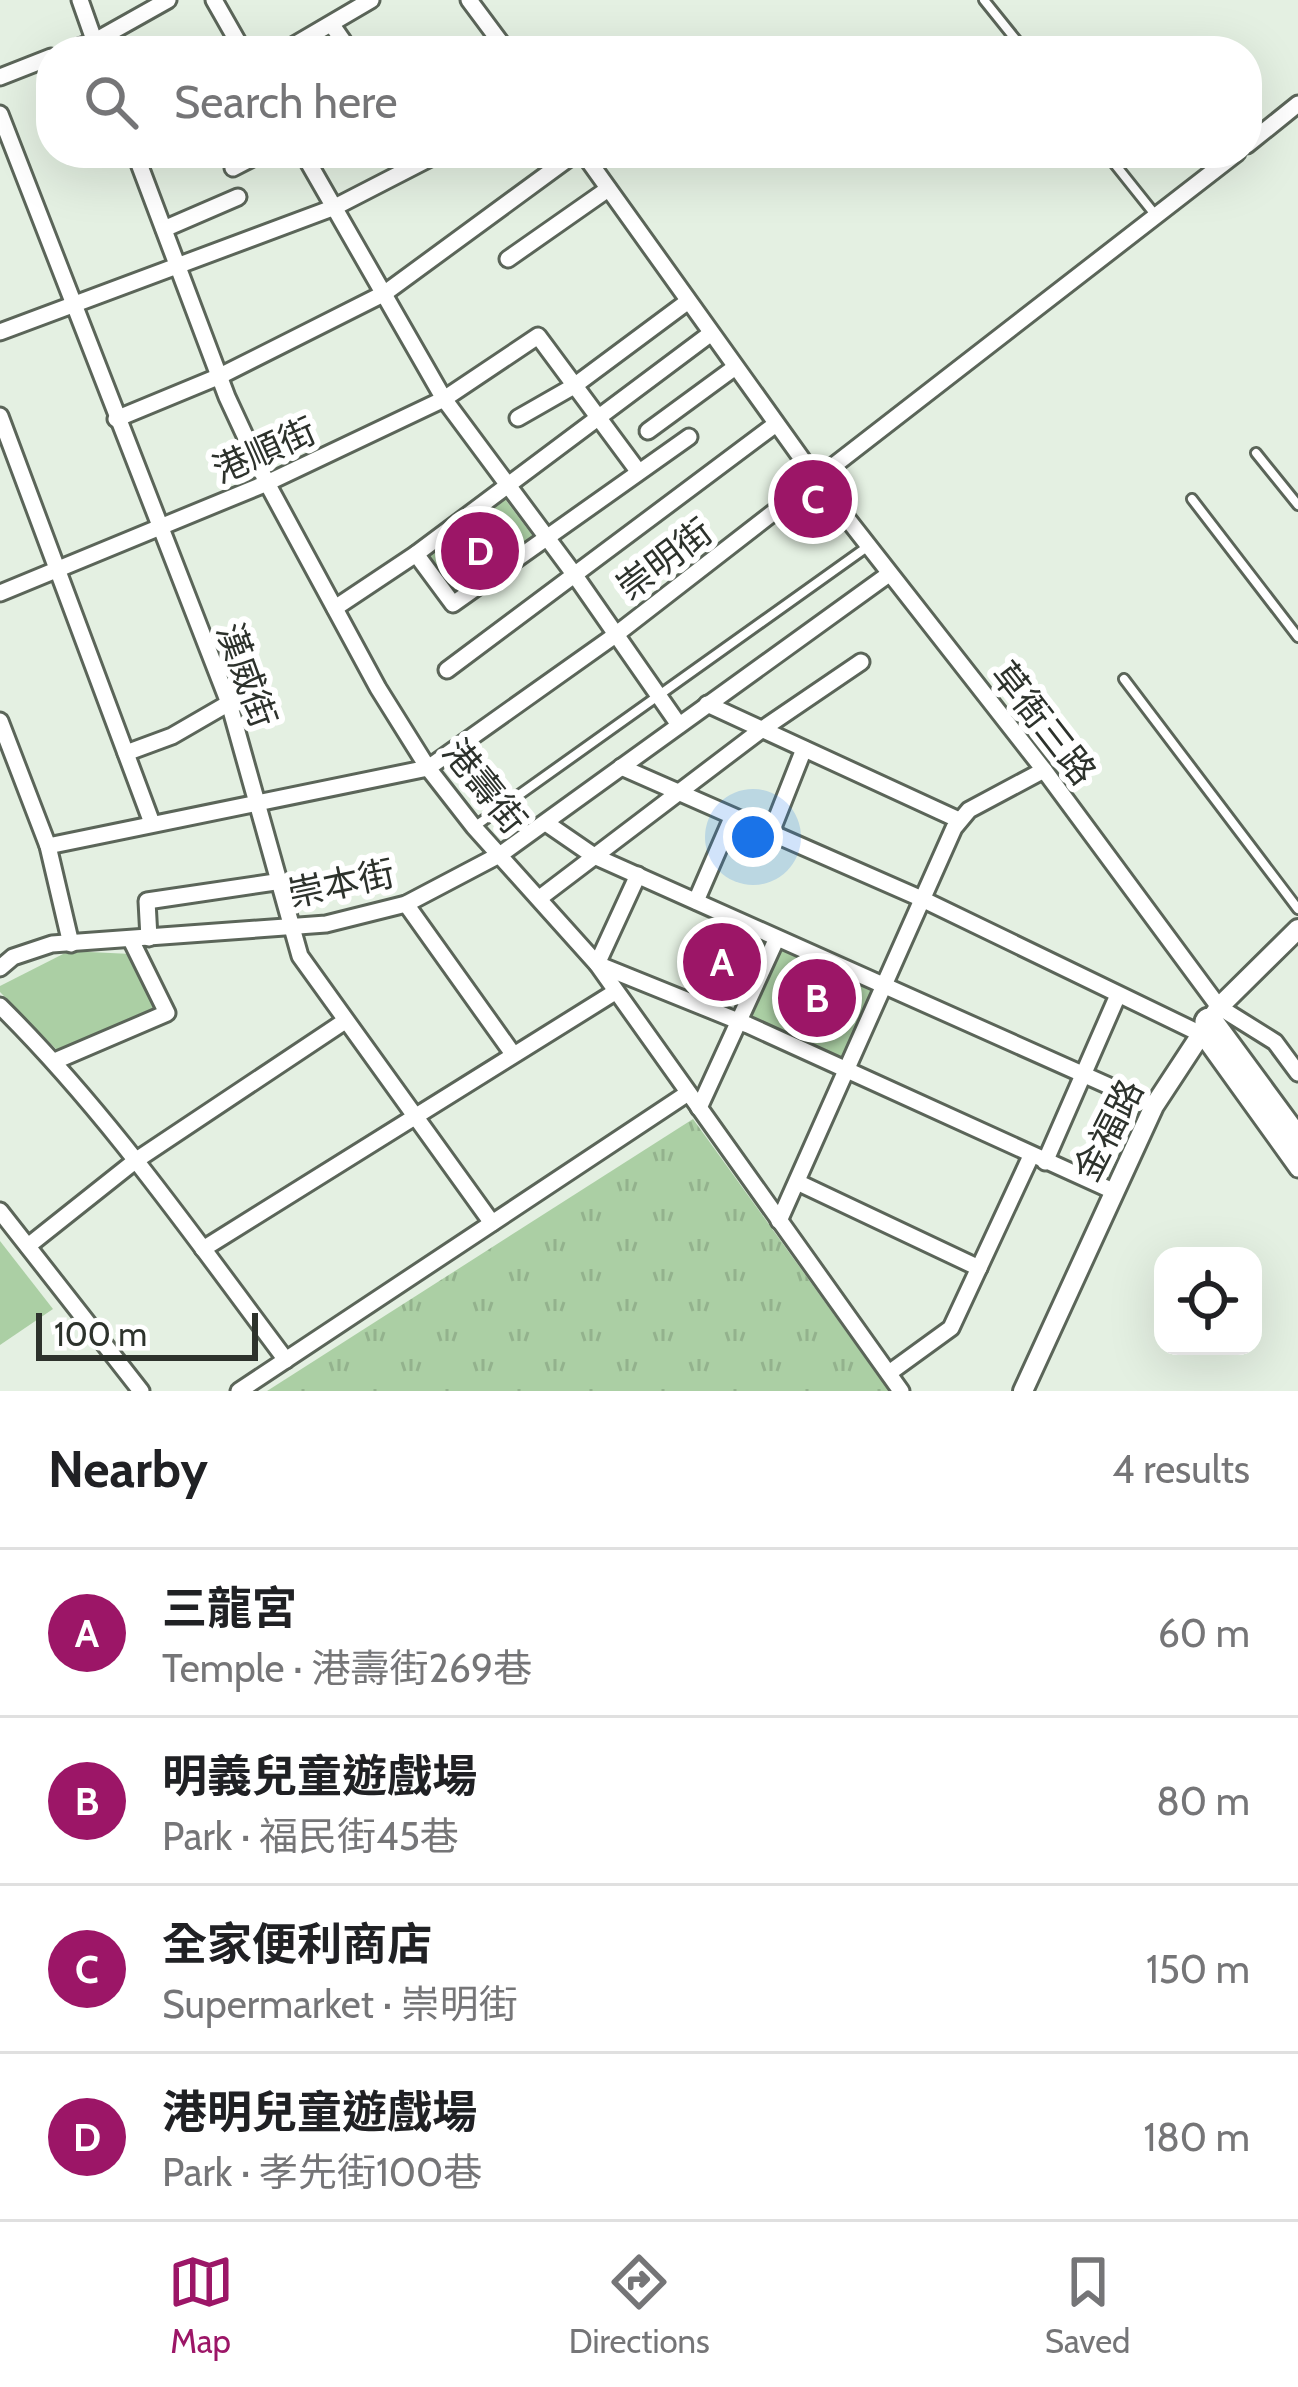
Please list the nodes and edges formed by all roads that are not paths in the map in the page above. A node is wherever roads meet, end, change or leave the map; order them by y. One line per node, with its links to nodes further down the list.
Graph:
1 (80, 0): 8 (street)
2 (168, 0): 9 (street)
3 (214, 0): 10 (street)
4 (371, 0): 7 (street)
5 (469, 0): 13 (street)
6 (984, 0): 14 (lane)
7 (332, 26): 11 (street); 12 (street)
8 (93, 36)
9 (112, 36)
10 (234, 36)
11 (313, 36)
12 (339, 36)
13 (496, 36)
14 (1012, 36)
15 (36, 63): 16 (street)
16 (0, 76)
17 (1298, 104): 19 (street)
18 (0, 114): 36 (street, 漢威街)
19 (1262, 133)
20 (141, 168): 31 (street, 港壽街)
21 (313, 168): 29 (street)
22 (409, 168): 29 (street)
23 (559, 168): 34 (street)
24 (592, 168): 27 (street, 草衙三路)
25 (1118, 168): 30 (lane)
26 (1219, 168): 30 (street, 崇明街)
27 (608, 189): 32 (street); 35 (street, 草衙三路)
28 (238, 197): 31 (street)
29 (335, 207): 33 (street); 34 (street)
30 (1157, 218): 52 (street, 崇明街)
31 (164, 229): 33 (street, 港壽街)
32 (508, 259)
33 (177, 265): 36 (street); 40 (street, 港壽街)
34 (385, 293): 40 (street); 42 (street)
35 (688, 302): 38 (street, 草衙三路); 41 (street)
36 (73, 307): 37 (street); 46 (street, 漢威街)
37 (0, 332)
38 (710, 334): 39 (street, 草衙三路); 45 (street)
39 (734, 368): 47 (street, 草衙三路); 48 (street)
40 (220, 376): 46 (street); 53 (street, 港壽街)
41 (574, 386): 42 (street, 港順街); 44 (street); 45 (street)
42 (444, 399): 53 (street, 港順街); 54 (street)
43 (0, 416): 61 (street)
44 (518, 418)
45 (597, 418): 51 (street); 54 (street)
46 (116, 419): 57 (street, 漢威街)
47 (776, 424): 52 (street, 草衙三路); 62 (street)
48 (648, 431)
49 (688, 436): 51 (street)
50 (1256, 453): 56 (lane)
51 (638, 471): 58 (street)
52 (817, 480): 59 (street, 草衙三路); 66 (street, 崇明街)
53 (267, 483): 57 (street, 港順街); 65 (street, 港壽街)
54 (508, 486): 58 (street); 60 (street)
55 (1192, 499): 67 (lane)
56 (1298, 505)
57 (158, 528): 61 (street, 港順街); 72 (street, 漢威街)
58 (547, 538): 60 (street); 62 (street)
59 (868, 546): 63 (street, 草衙三路); 71 (lane)
60 (416, 554): 65 (street)
61 (59, 570): 64 (street, 港順街); 78 (street)
62 (574, 574): 66 (street); 69 (street)
63 (889, 574): 73 (street, 崇本街); 81 (street, 草衙三路)
64 (0, 593)
65 (335, 608): 79 (street, 港壽街)
66 (614, 635): 71 (street); 79 (street, 崇明街)
67 (1298, 637)
68 (861, 662): 76 (street)
69 (447, 670)
70 (1124, 680): 99 (lane)
71 (659, 698): 75 (street); 88 (lane)
72 (229, 704): 78 (street); 83 (street, 漢威街)
73 (707, 704): 75 (street, 崇本街); 76 (street)
74 (0, 721): 90 (street)
75 (679, 725): 80 (street, 崇本街)
76 (761, 730): 77 (street); 82 (street)
77 (804, 749): 85 (street); 89 (street)
78 (126, 753): 86 (street)
79 (428, 767): 83 (street, 崇明街); 88 (street, 港壽街)
80 (621, 767): 82 (street); 87 (street, 崇本街)
81 (1044, 770): 85 (street); 114 (street, 草衙三路)
82 (677, 794): 84 (street); 92 (street)
83 (259, 801): 86 (street, 崇明街); 94 (street, 漢威街)
84 (732, 818): 89 (street); 97 (street)
85 (959, 820): 96 (street)
86 (152, 823): 90 (street, 崇明街)
87 (546, 823): 91 (street, 崇本街); 92 (street)
88 (474, 826): 91 (street, 港壽街)
89 (770, 836): 96 (street)
90 (48, 846): 105 (street)
91 (501, 854): 95 (street, 港壽街); 98 (street, 崇本街)
92 (594, 856): 93 (street); 95 (street)
93 (638, 875): 97 (street); 106 (street)
94 (282, 881): 100 (street, 漢威街); 102 (street)
95 (541, 896): 106 (street, 港壽街)
96 (922, 899): 108 (street); 110 (street)
97 (696, 902): 104 (street)
98 (406, 904): 100 (street, 崇本街); 115 (street)
99 (1298, 909)
100 (289, 927): 102 (street, 崇本街); 112 (street, 漢威街)
101 (1298, 929): 114 (street, 金福路)
102 (149, 938): 103 (street, 崇本街)
103 (131, 940): 105 (street, 崇本街); 116 (street)
104 (776, 940): 108 (street); 113 (street)
105 (71, 944): 107 (street, 崇本街)
106 (597, 964): 109 (street, 港壽街); 113 (street)
107 (0, 968)
108 (884, 985): 117 (street); 119 (street)
109 (615, 992): 115 (street); 120 (street, 港壽街)
110 (1118, 995): 114 (street); 119 (street)
111 (0, 1006): 116 (street)
112 (345, 1021): 124 (street, 漢威街); 127 (street)
113 (739, 1021): 117 (street); 122 (street)
114 (1209, 1021): 118 (street); 121 (street, 金福路); 123 (highway); 125 (highway); 128 (street, 草衙三路)
115 (513, 1054): 124 (street)
116 (55, 1061): 127 (street)
117 (848, 1069): 126 (street); 129 (street)
118 (1298, 1073)
119 (1085, 1075): 121 (street); 126 (street)
120 (688, 1093): 122 (street, 港壽街); 133 (street)
121 (1154, 1106): 130 (street, 金福路)
122 (699, 1108): 132 (street, 港壽街)
123 (1298, 1114)
124 (417, 1116): 133 (street, 漢威街); 135 (street)
125 (1298, 1143)
126 (1038, 1159): 130 (street); 136 (street)
127 (135, 1161): 134 (street); 135 (street)
128 (1298, 1169)
129 (797, 1182): 132 (street); 136 (street)
130 (1113, 1191): 142 (street, 金福路)
131 (0, 1210): 134 (street)
132 (779, 1221): 138 (street, 港壽街)
133 (491, 1223): 137 (street)
134 (28, 1246): 139 (street)
135 (203, 1249): 137 (street)
136 (979, 1268): 138 (street)
137 (286, 1360): 140 (street)
138 (889, 1373): 141 (street, 港壽街)
139 (141, 1391)
140 (239, 1391)
141 (901, 1391)
142 (1024, 1391)

